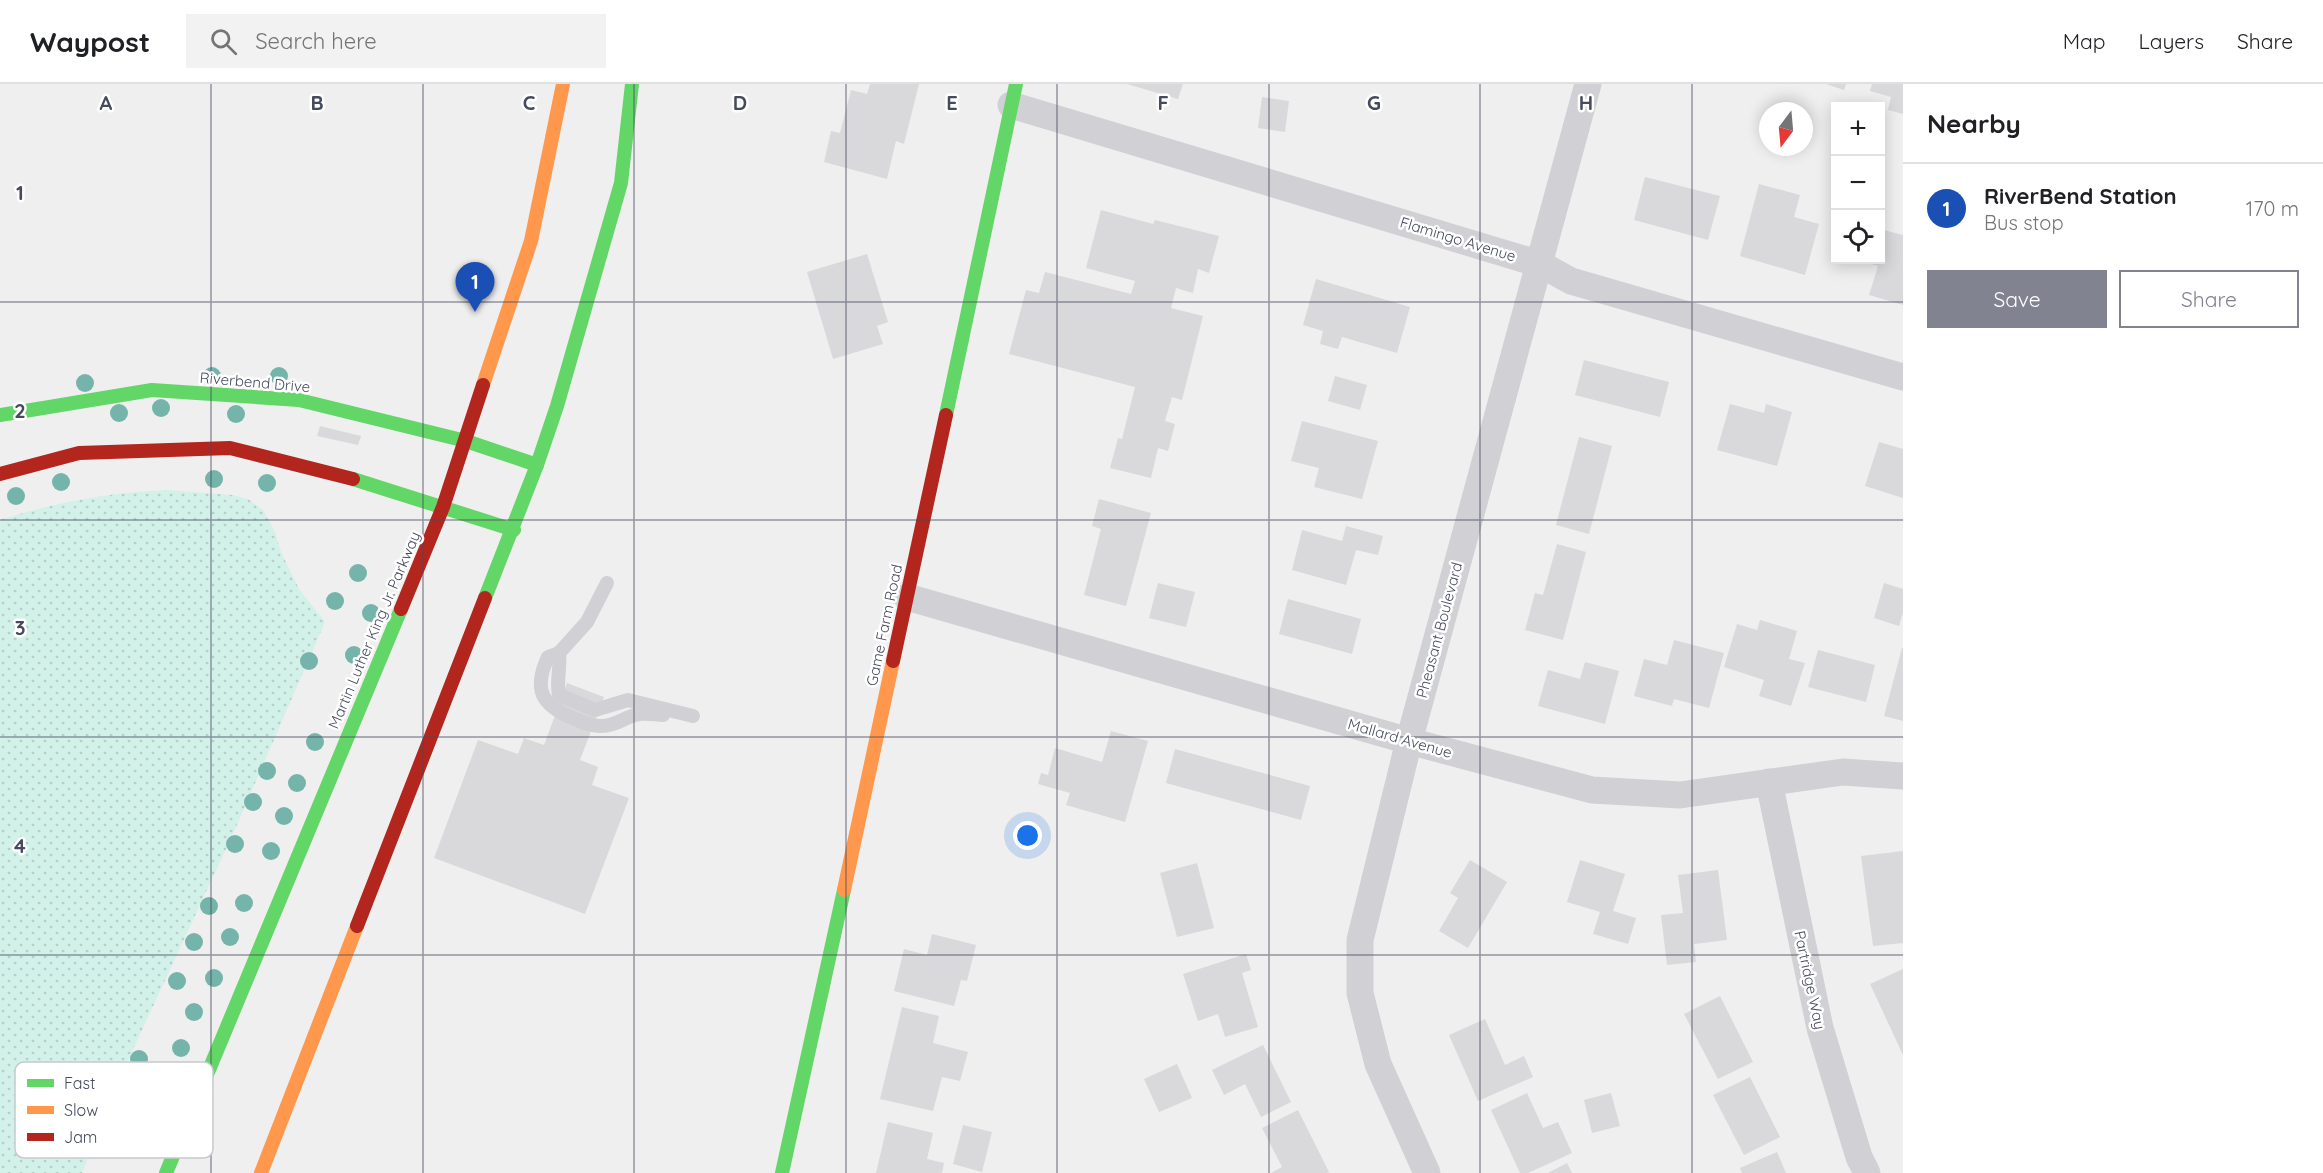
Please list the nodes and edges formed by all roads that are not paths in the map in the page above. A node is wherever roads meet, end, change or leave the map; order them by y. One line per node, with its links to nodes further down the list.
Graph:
1 (563, 84): 8 (main road, Martin Luther King Jr. Parkway)
2 (632, 84): 9 (main road)
3 (1588, 84): 5 (street, Pheasant Boulevard)
4 (1013, 95): 5 (street, Flamingo Avenue); 14 (main road, Game Farm Road)
5 (1540, 264): 6 (street, Flamingo Avenue); 16 (street, Pheasant Boulevard)
6 (1903, 377)
7 (0, 415): 8 (main road, Riverbend Drive)
8 (465, 441): 9 (main road, Riverbend Drive); 11 (main road, Martin Luther King Jr. Parkway)
9 (537, 465): 12 (main road)
10 (0, 474): 11 (main road)
11 (443, 507): 12 (main road); 19 (main road, Martin Luther King Jr. Parkway)
12 (514, 530): 22 (main road)
13 (607, 584): 15 (lane)
14 (907, 597): 16 (street, Mallard Avenue); 23 (main road, Game Farm Road)
15 (693, 716)
16 (1409, 741): 18 (street, Mallard Avenue); 24 (street, Pheasant Boulevard)
17 (1903, 776): 18 (street, Mallard Avenue)
18 (1769, 782): 25 (street, Partridge Way)
19 (212, 1062)
20 (172, 1158): 21 (main road, Martin Luther King Jr. Parkway)
21 (166, 1173)
22 (261, 1173)
23 (782, 1173)
24 (1427, 1173)
25 (1867, 1173)

